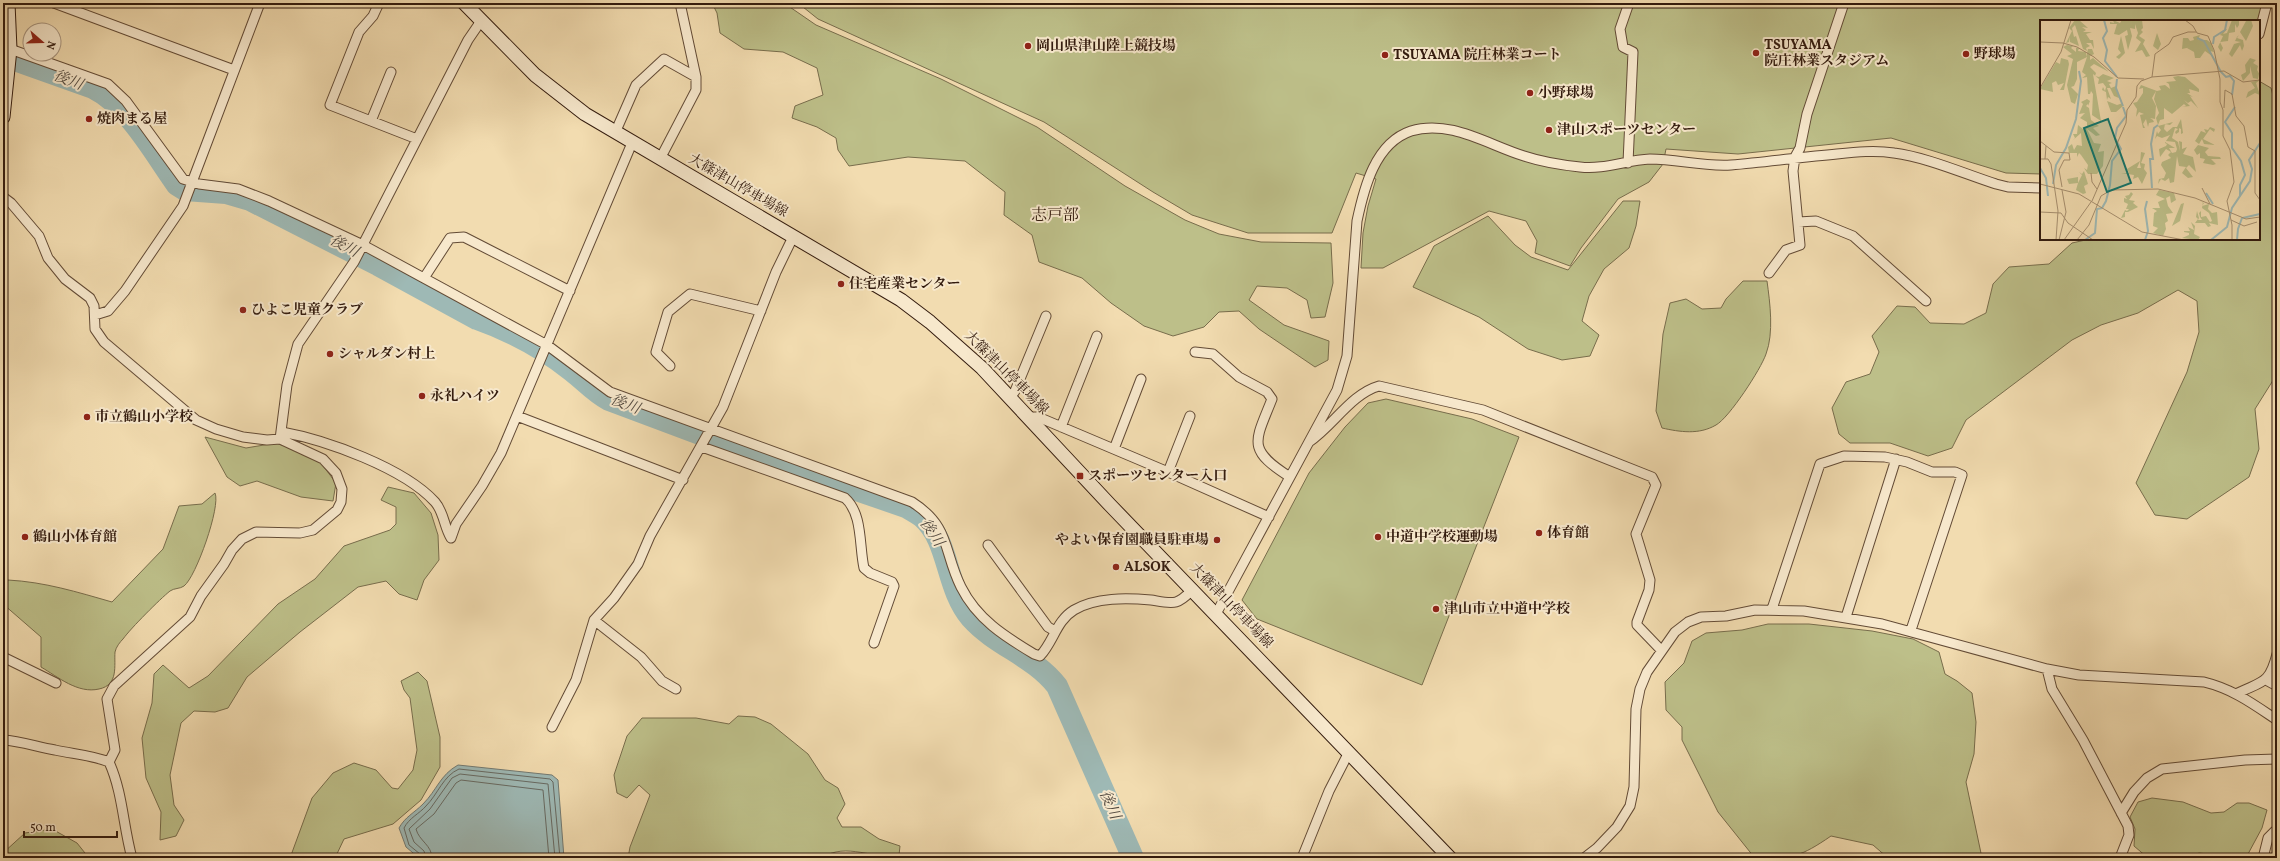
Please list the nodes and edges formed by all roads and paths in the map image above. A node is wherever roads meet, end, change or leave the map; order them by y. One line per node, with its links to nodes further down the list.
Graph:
1 (8, 3): 12 (main road)
2 (54, 3): 13 (street)
3 (260, 3): 13 (street)
4 (379, 3): 17 (street)
5 (464, 3): 10 (main road, 大篠津山停車場線)
6 (680, 3): 15 (street)
7 (1629, 3): 23 (street)
8 (1844, 3): 21 (street)
9 (2267, 3): 11 (street)
10 (481, 21): 18 (main road, 大篠津山停車場線); 19 (street)
11 (2260, 30)
12 (10, 50): 16 (main road); 24 (street)
13 (234, 70): 24 (street)
14 (391, 72): 17 (street)
15 (696, 77): 18 (street); 22 (street)
16 (3, 117)
17 (371, 121): 19 (street)
18 (615, 133): 20 (main road, 大篠津山停車場線)
19 (417, 139): 29 (street)
20 (632, 143): 22 (main road, 大篠津山停車場線); 32 (street)
21 (1795, 158): 23 (street); 25 (street); 27 (street)
22 (660, 159): 28 (main road, 大篠津山停車場線)
23 (1628, 163): 49 (street)
24 (190, 188): 29 (street); 35 (street)
25 (2040, 188)
26 (3, 197): 35 (street)
27 (1798, 222): 30 (street); 33 (street)
28 (793, 237): 34 (street); 42 (main road, 大篠津山停車場線)
29 (361, 248): 31 (street); 47 (street)
30 (1769, 273)
31 (424, 278): 32 (street); 38 (street)
32 (570, 291): 38 (street)
33 (1926, 301)
34 (760, 311): 40 (street); 48 (street)
35 (95, 315): 47 (street)
36 (1046, 316): 42 (street)
37 (1097, 336): 46 (street)
38 (546, 347): 43 (street); 48 (street)
39 (1196, 352): 53 (street)
40 (670, 366)
41 (1141, 379): 50 (street)
42 (1011, 398): 45 (main road, 大篠津山停車場線)
43 (517, 416): 47 (street); 54 (street)
44 (1190, 416): 52 (street)
45 (1028, 417): 46 (street); 57 (main road, 大篠津山停車場線)
46 (1061, 427): 50 (street)
47 (281, 435): 79 (street)
48 (707, 437): 54 (street); 63 (street); 64 (street)
49 (1308, 443): 53 (street); 65 (street)
50 (1114, 448): 52 (street)
51 (1896, 459): 58 (street); 60 (street); 62 (street)
52 (1168, 472): 55 (street)
53 (1290, 477): 55 (street)
54 (683, 480): 61 (street)
55 (1269, 517): 59 (street)
56 (988, 545): 63 (street)
57 (1192, 589): 59 (main road, 大篠津山停車場線); 63 (street)
58 (1772, 609): 60 (street); 65 (street)
59 (1216, 614): 77 (main road, 大篠津山停車場線)
60 (1846, 617): 62 (street)
61 (594, 620): 72 (street); 75 (street)
62 (1911, 630): 68 (street)
63 (1055, 631)
64 (874, 643)
65 (1661, 650): 85 (street)
66 (2277, 654): 69 (street)
67 (4, 661): 70 (street)
68 (2047, 669): 73 (street); 80 (street)
69 (2266, 680): 71 (street); 73 (street)
70 (56, 683)
71 (2277, 686)
72 (676, 689)
73 (2238, 693): 74 (street)
74 (2277, 720)
75 (552, 727)
76 (3, 740): 79 (street)
77 (1349, 752): 83 (street); 84 (main road, 大篠津山停車場線)
78 (2277, 759): 80 (street)
79 (109, 762): 82 (street)
80 (2122, 813): 86 (street)
81 (2277, 831): 87 (street)
82 (132, 858)
83 (1302, 858)
84 (1450, 858)
85 (1584, 858)
86 (2120, 858)
87 (2263, 858)

